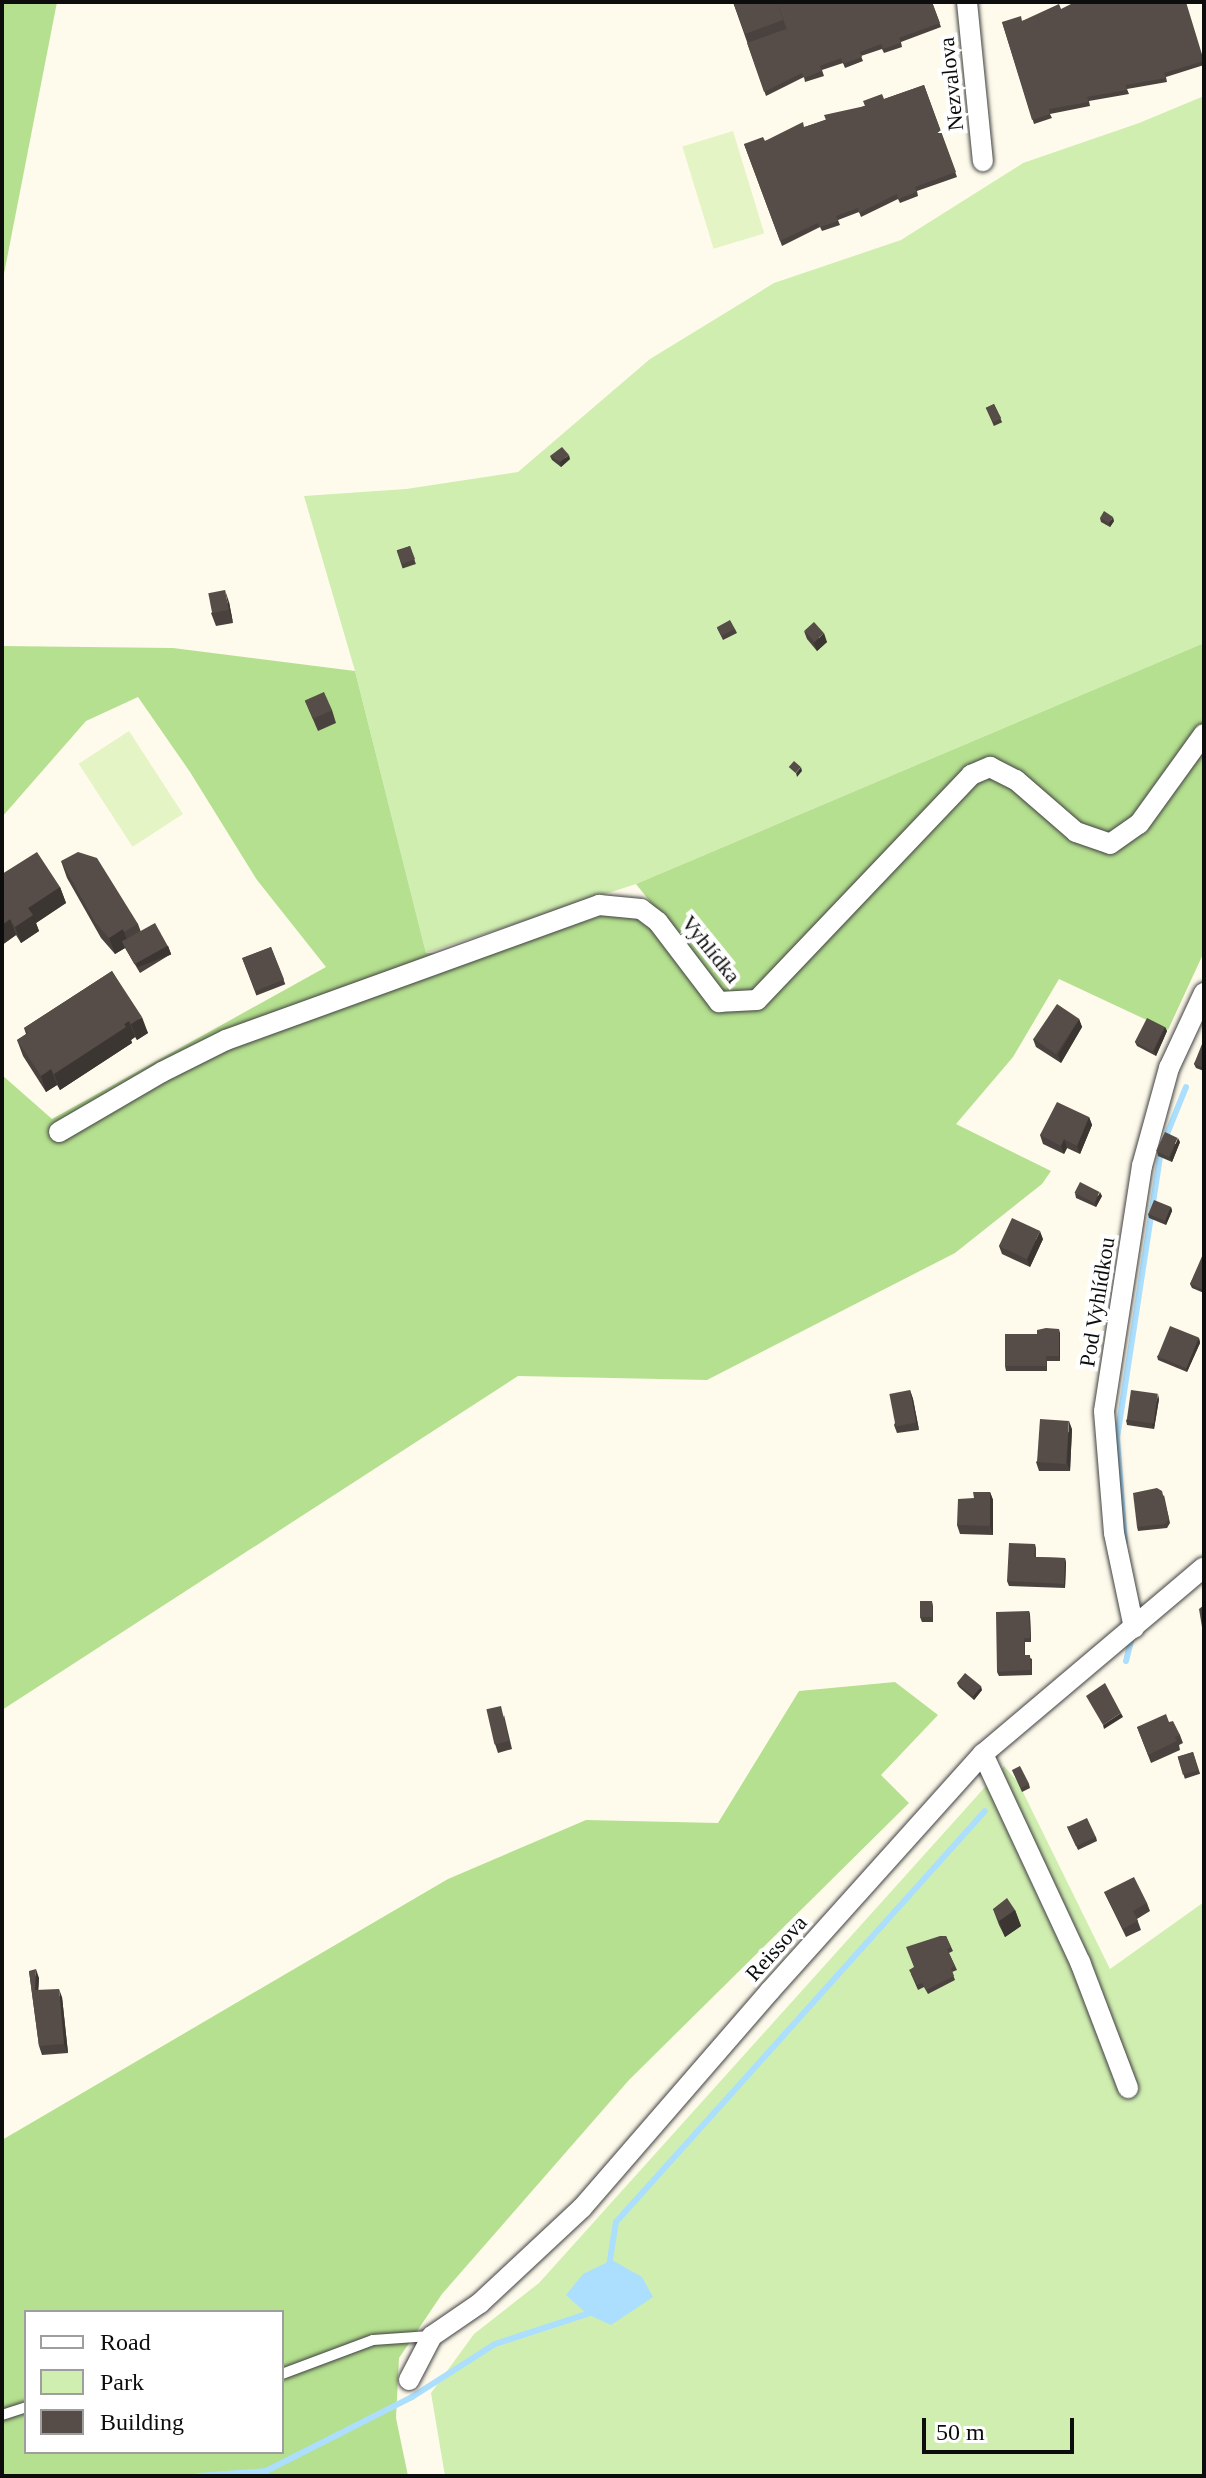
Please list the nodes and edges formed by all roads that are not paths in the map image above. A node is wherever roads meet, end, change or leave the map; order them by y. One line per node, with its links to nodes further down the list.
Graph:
1 (967, 2): 2 (street, Nezvalova)
2 (983, 161)
3 (1204, 734): 5 (street, Vyhlídka)
4 (1204, 993): 7 (street, Pod Vyhlídkou)
5 (59, 1132)
6 (1204, 1567): 7 (street, Reissova)
7 (1134, 1628): 8 (street, Reissova)
8 (983, 1754): 9 (street); 10 (street, Reissova)
9 (1128, 2088)
10 (432, 2336): 11 (lane); 12 (street, Reissova)
11 (284, 2373)
12 (409, 2380)
13 (24, 2408): 14 (lane)
14 (2, 2415)

